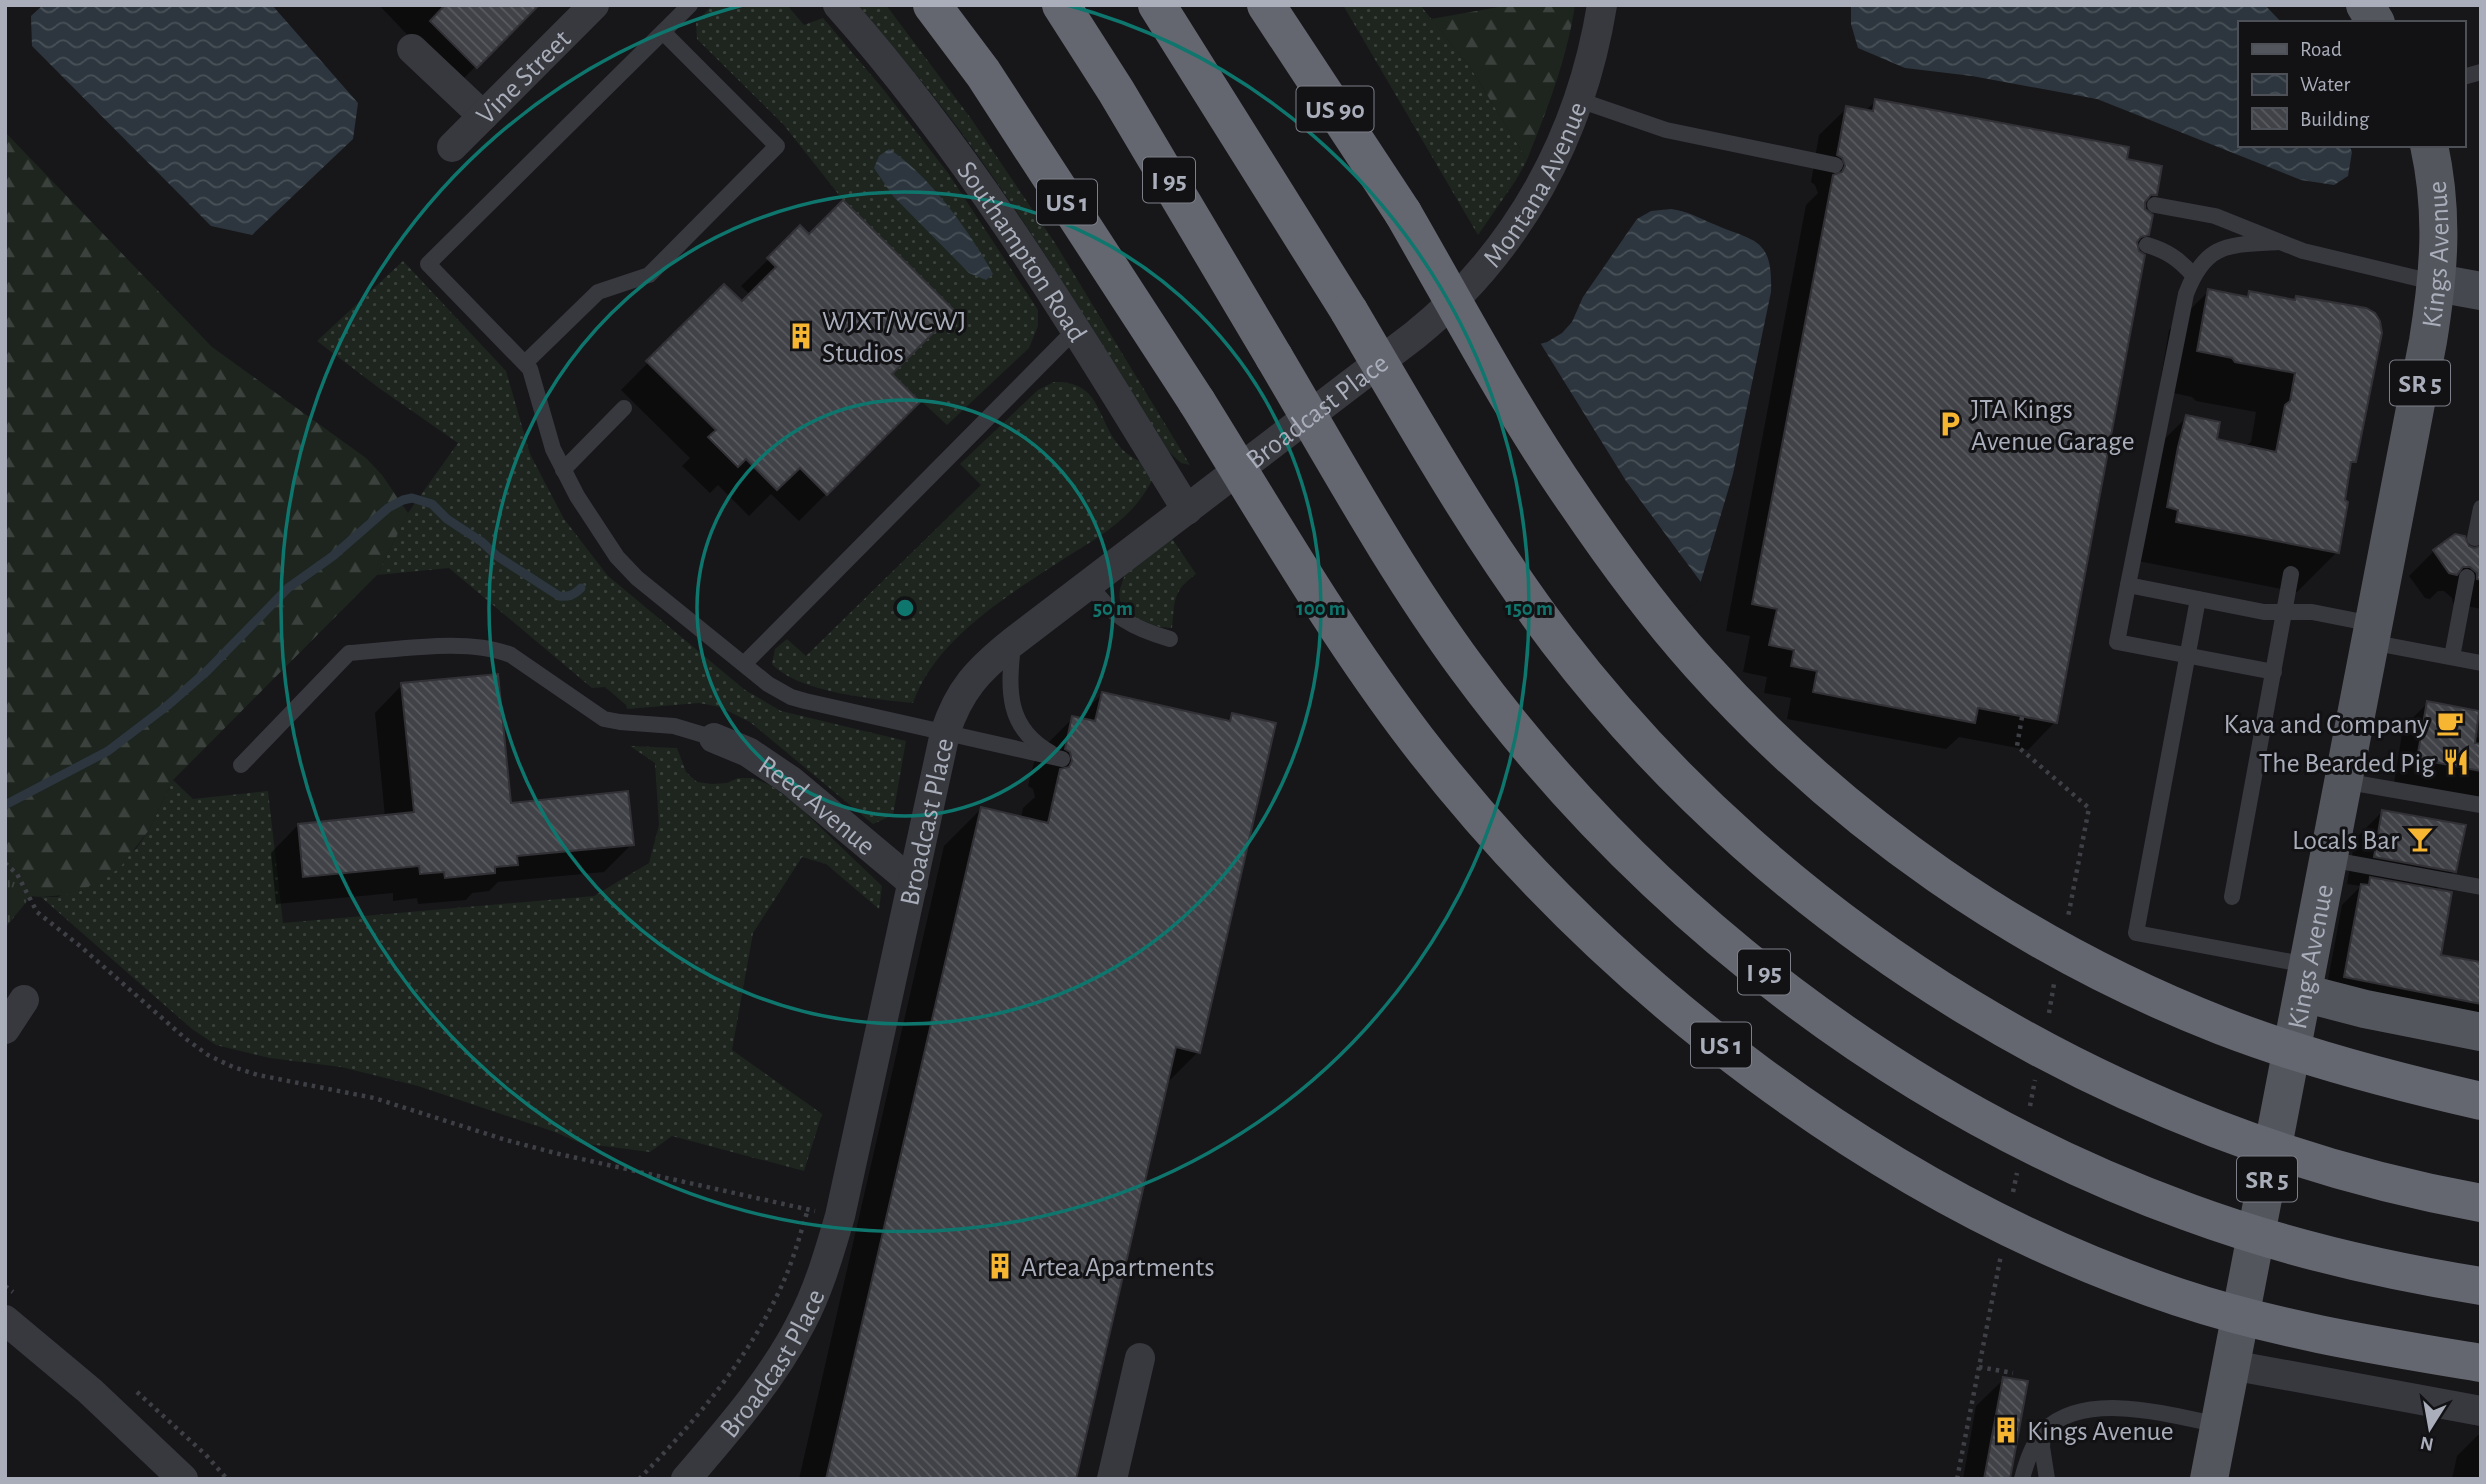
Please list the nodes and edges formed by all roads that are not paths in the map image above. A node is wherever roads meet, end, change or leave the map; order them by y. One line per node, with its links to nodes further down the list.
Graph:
1 (594, 5): 15 (street, Vine Street)
2 (690, 5): 12 (lane)
3 (838, 5): 26 (street, Southampton Road)
4 (932, 5): 66 (highway, US 1, bridge)
5 (1061, 5): 63 (highway, I 95, bridge)
6 (1157, 5): 62 (highway, bridge)
7 (1266, 5): 20 (highway, US 90)
8 (1289, 5): 20 (highway)
9 (1602, 5): 14 (street, Montana Avenue)
10 (2365, 5): 11 (main road)
11 (2375, 21)
12 (663, 32): 28 (lane); 28 (lane)
13 (412, 49): 15 (street)
14 (1579, 100): 18 (lane); 27 (street, Montana Avenue)
15 (483, 116): 16 (street, Vine Street)
16 (452, 147)
17 (2429, 147): 24 (main road, Kings Avenue / SR 5)
18 (1835, 165)
19 (2155, 205): 21 (lane)
20 (1403, 213): 61 (highway, bridge)
21 (2278, 242): 23 (lane); 24 (lane)
22 (2147, 245): 23 (lane)
23 (2193, 275): 37 (lane)
24 (2437, 283): 25 (street); 40 (main road, Kings Avenue / SR 5)
25 (2481, 291)
26 (1075, 330): 32 (street, Southampton Road); 46 (lane)
27 (1415, 335): 32 (street, Broadcast Place)
28 (526, 362): 30 (lane)
29 (624, 408): 30 (lane)
30 (563, 470): 46 (lane)
31 (2481, 508): 33 (lane)
32 (1187, 510): 36 (street, Broadcast Place)
33 (2475, 538)
34 (2291, 574): 39 (lane)
35 (2468, 577): 44 (lane)
36 (1089, 583): 41 (lane); 42 (street, Broadcast Place)
37 (2128, 585): 38 (lane); 43 (lane)
38 (2198, 599): 39 (lane); 43 (lane)
39 (2284, 612): 40 (lane); 47 (lane)
40 (2372, 633): 44 (lane); 51 (main road, Kings Avenue / SR 5)
41 (1170, 639)
42 (1013, 642): 48 (street, Broadcast Place); 48 (lane)
43 (2187, 656): 47 (lane); 57 (lane)
44 (2452, 657): 45 (lane)
45 (2481, 663)
46 (744, 664): 48 (lane)
47 (2274, 672): 56 (lane)
48 (945, 733): 54 (street, Broadcast Place)
49 (714, 738): 50 (lane); 54 (street, Reed Avenue)
50 (241, 765)
51 (2343, 781): 52 (lane); 53 (main road, Kings Avenue / SR 5)
52 (2481, 806)
53 (2328, 859): 55 (lane); 57 (main road, Kings Avenue / SR 5)
54 (913, 884): 72 (street, Broadcast Place)
55 (2481, 887)
56 (2232, 897)
57 (2305, 979): 60 (main road); 67 (main road, Kings Avenue / SR 5)
58 (24, 1000): 59 (street)
59 (5, 1029)
60 (2481, 1032)
61 (2481, 1101)
62 (2481, 1203)
63 (2481, 1286)
64 (5, 1320): 71 (street)
65 (1140, 1358): 73 (street)
66 (2481, 1363)
67 (2231, 1365): 68 (street); 69 (main road, Kings Avenue / SR 5)
68 (2481, 1411)
69 (2219, 1425): 70 (lane); 76 (main road, Kings Avenue / SR 5)
70 (2043, 1432): 74 (lane); 75 (lane)
71 (183, 1479)
72 (686, 1479)
73 (1112, 1479)
74 (2022, 1479)
75 (2047, 1479)
76 (2209, 1479)

